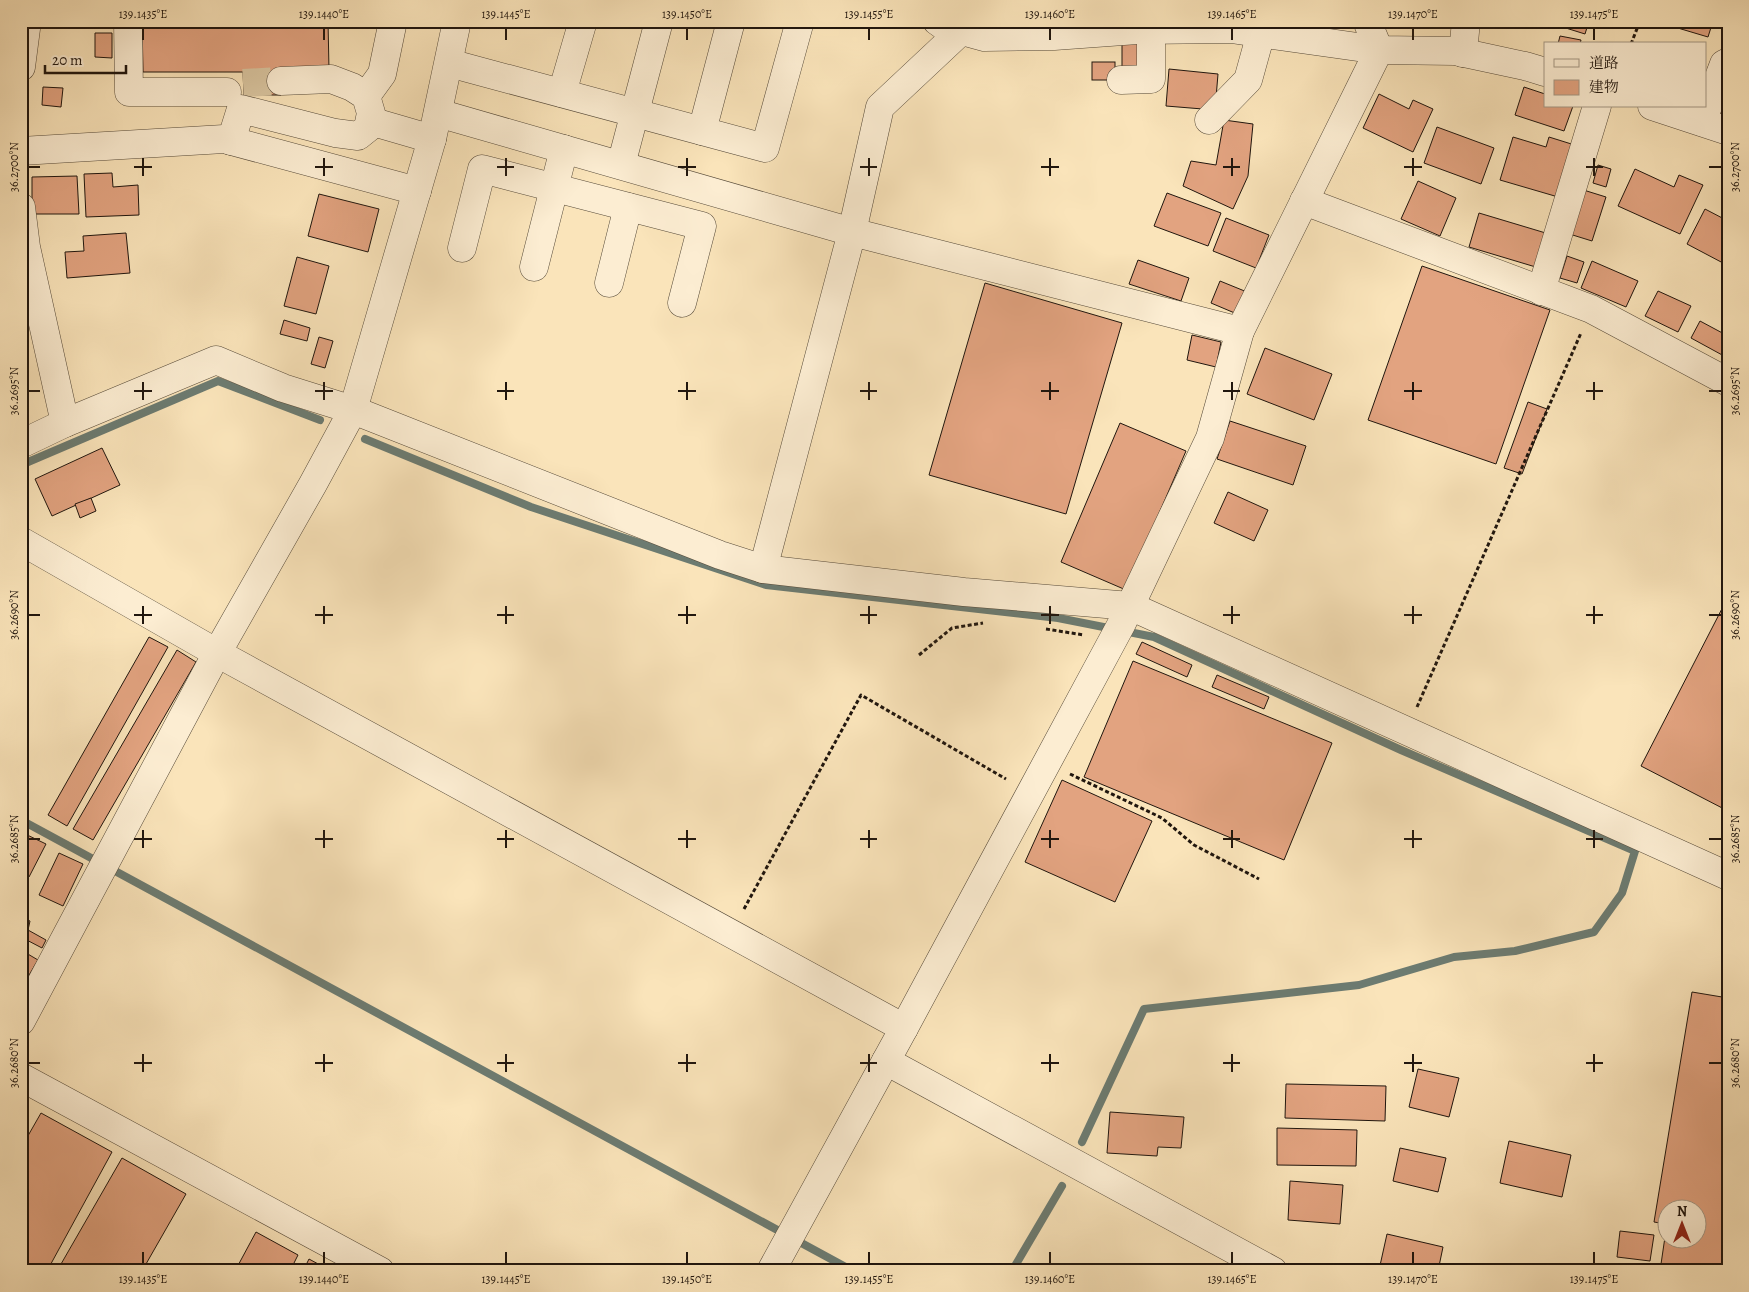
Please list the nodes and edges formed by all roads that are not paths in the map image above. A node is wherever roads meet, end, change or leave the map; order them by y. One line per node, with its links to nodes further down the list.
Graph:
1 (27, 21): 19 (street)
2 (128, 21): 24 (street)
3 (457, 21): 18 (street)
4 (582, 21): 23 (street)
5 (659, 21): 28 (street)
6 (731, 21): 32 (street)
7 (800, 21): 32 (street)
8 (1366, 21): 15 (street)
9 (1466, 21): 16 (street)
10 (390, 22): 25 (street)
11 (949, 26): 12 (street); 43 (street)
12 (1119, 26): 13 (street)
13 (1166, 27): 14 (street); 21 (street)
14 (1258, 29): 15 (street); 29 (street)
15 (1379, 50): 16 (street); 40 (street)
16 (1463, 52): 20 (street)
17 (1728, 62): 30 (street)
18 (449, 63): 23 (street); 31 (street)
19 (21, 68)
20 (1544, 72)
21 (1121, 80)
22 (281, 81): 25 (street)
23 (562, 93): 28 (street)
24 (237, 94): 25 (street); 34 (street)
25 (368, 108): 31 (street)
26 (1596, 108): 47 (street)
27 (1658, 108): 30 (street)
28 (635, 113): 32 (street); 37 (street)
29 (1209, 120)
30 (1702, 122): 33 (street)
31 (435, 126): 35 (street); 39 (street)
32 (702, 131)
33 (1728, 131)
34 (231, 141): 36 (street); 39 (street)
35 (564, 149): 37 (street); 38 (street)
36 (21, 151)
37 (621, 166): 43 (street)
38 (554, 188): 42 (street); 44 (street); 45 (street)
39 (417, 191): 51 (street)
40 (1304, 201): 47 (street); 49 (street)
41 (21, 207): 52 (street)
42 (628, 207): 46 (street); 48 (street)
43 (852, 232): 49 (street); 55 (street)
44 (462, 248)
45 (534, 267)
46 (609, 283)
47 (1541, 290): 50 (street)
48 (682, 303)
49 (1240, 331): 56 (street)
50 (1728, 382)
51 (353, 410): 52 (street); 55 (street); 57 (street)
52 (66, 423): 53 (street)
53 (21, 444)
54 (21, 542): 57 (street)
55 (763, 569): 56 (street)
56 (1130, 606): 58 (street); 60 (street)
57 (217, 653): 59 (street); 60 (street)
58 (1728, 876)
59 (21, 1021)
60 (904, 1028): 61 (street)
61 (886, 1061): 64 (street); 65 (street)
62 (21, 1076): 63 (street)
63 (380, 1271)
64 (771, 1271)
65 (1273, 1271)

